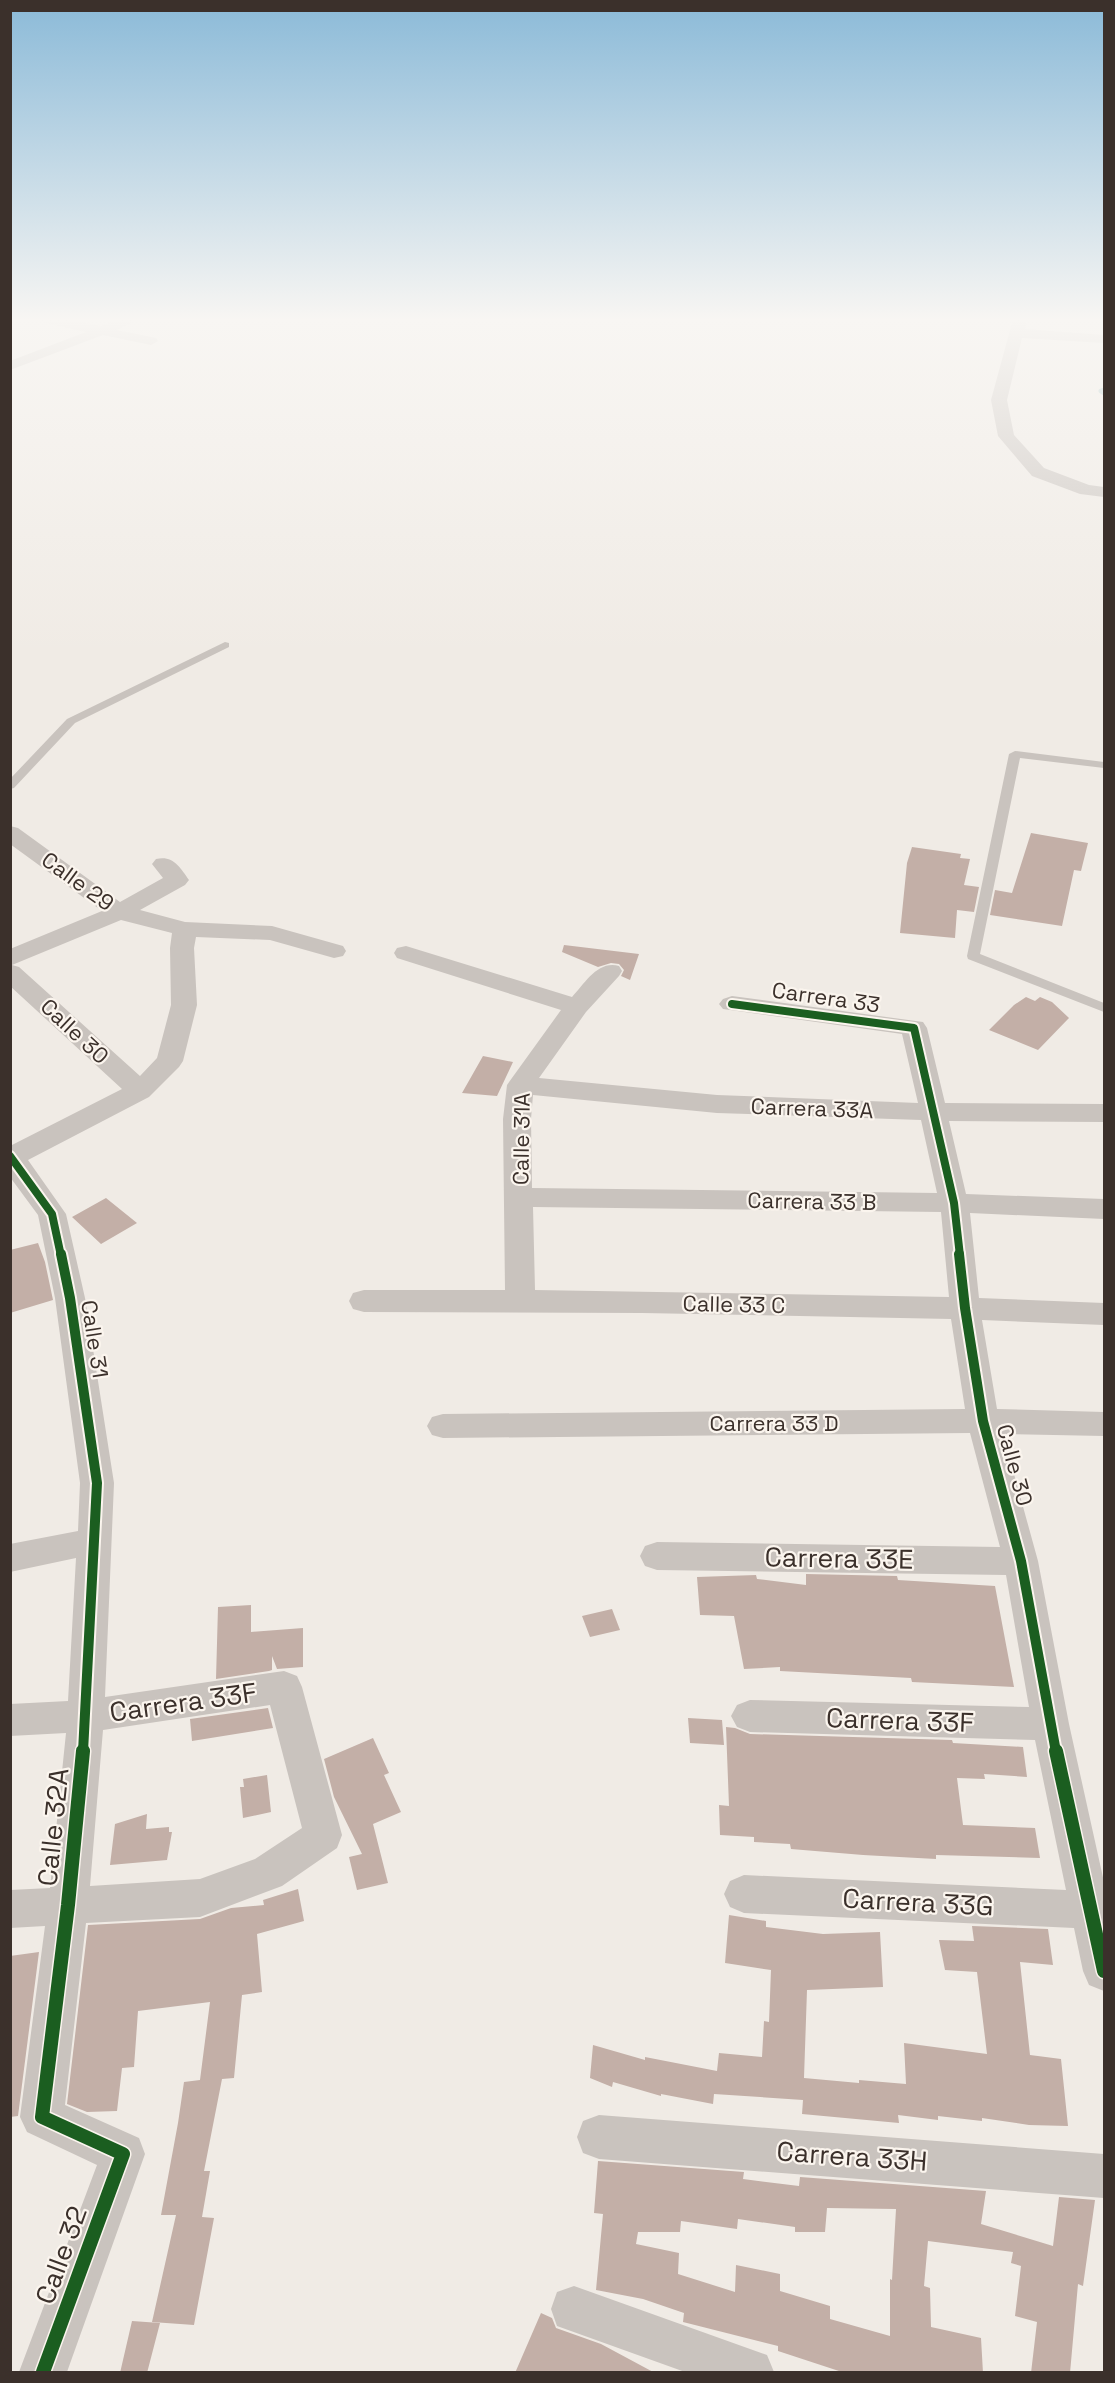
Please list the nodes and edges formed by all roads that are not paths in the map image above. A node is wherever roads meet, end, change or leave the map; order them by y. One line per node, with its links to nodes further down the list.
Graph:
1 (1005, 430): 2 (street)
2 (1104, 492)
3 (225, 645): 5 (lane)
4 (1104, 765): 17 (lane)
5 (10, 786)
6 (10, 833): 8 (street, Calle 29)
7 (171, 872): 8 (street)
8 (119, 912): 9 (street, Calle 29); 12 (street)
9 (185, 929): 10 (street, Calle 29); 20 (street)
10 (334, 951)
11 (406, 953): 16 (street)
12 (10, 958)
13 (610, 971): 16 (street, Calle 31A)
14 (10, 972): 20 (street, Calle 30)
15 (732, 1004): 18 (street, Carrera 33)
16 (578, 1007): 19 (street, Calle 31A)
17 (1104, 1008)
18 (914, 1028): 21 (street, Calle 30)
19 (520, 1085): 21 (street, Carrera 33A); 24 (street, Calle 31A)
20 (140, 1091): 23 (street)
21 (933, 1112): 22 (street, Carrera 33A); 25 (street, Calle 30)
22 (1104, 1113)
23 (11, 1157): 34 (street, Calle 31)
24 (520, 1197): 25 (street, Carrera 33 B); 27 (street, Calle 31A)
25 (954, 1203): 26 (street, Carrera 33 B); 29 (street, Calle 30)
26 (1104, 1209)
27 (520, 1300): 28 (street, Calle 33 C); 29 (street, Calle 33 C)
28 (364, 1301)
29 (965, 1308): 30 (street, Calle 33 C); 31 (street, Calle 30)
30 (1104, 1314)
31 (983, 1421): 32 (street, Carrera 33 D); 33 (street, Carrera 33 D); 37 (street, Calle 30)
32 (1104, 1424)
33 (443, 1426)
34 (94, 1541): 36 (street); 38 (street, Calle 32A)
35 (657, 1556): 37 (street, Carrera 33E)
36 (10, 1558)
37 (1022, 1561): 41 (street, Calle 30)
38 (86, 1716): 40 (street, Carrera 33F); 43 (street, Calle 32A); 43 (street, Carrera 33F)
39 (750, 1716): 41 (street, Carrera 33F)
40 (10, 1720)
41 (1050, 1724): 45 (street, Calle 30)
42 (744, 1894): 45 (street, Carrera 33G)
43 (68, 1905): 44 (street); 48 (street, Calle 32A)
44 (10, 1909)
45 (1092, 1910): 46 (street)
46 (1104, 1971)
47 (599, 2137): 49 (street, Carrera 33H)
48 (123, 2154): 51 (street, Calle 32)
49 (1104, 2176)
50 (574, 2309): 52 (street)
51 (43, 2373)
52 (750, 2373)

